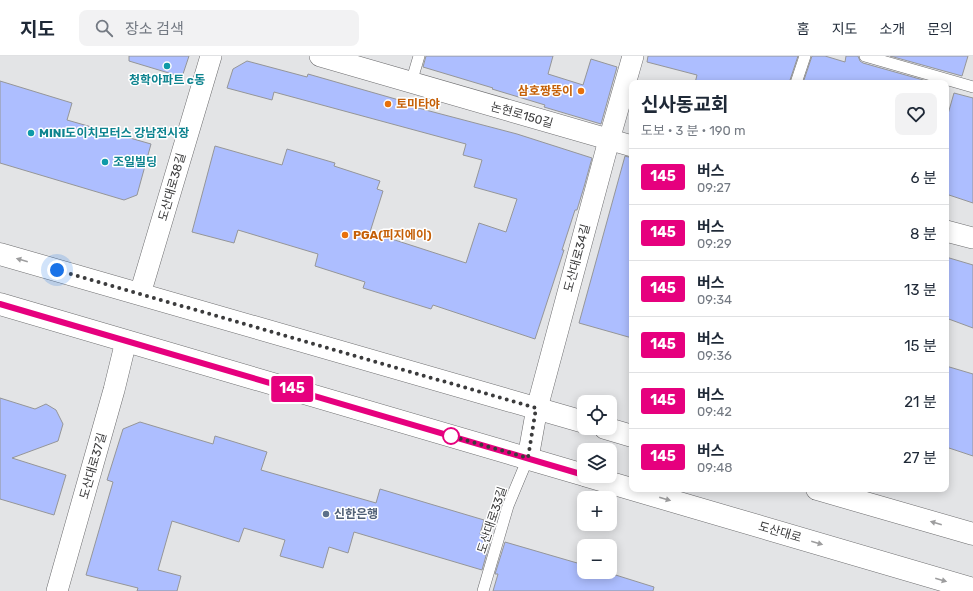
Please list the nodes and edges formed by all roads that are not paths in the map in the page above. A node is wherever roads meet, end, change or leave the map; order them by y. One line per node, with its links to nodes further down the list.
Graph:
1 (211, 56): 15 (street, 도산대로38길)
2 (320, 56): 8 (street, 논현로150길)
3 (419, 56): 8 (lane)
4 (805, 56): 7 (lane)
5 (865, 56): 9 (lane)
6 (629, 57): 10 (street, 도산대로34길)
7 (797, 80)
8 (411, 83): 10 (street, 논현로150길)
9 (973, 86)
10 (609, 140): 11 (street, 논현로150길); 18 (street, 도산대로34길)
11 (629, 145)
12 (949, 232): 13 (street)
13 (973, 238)
14 (0, 254): 15 (main road, one-way to 14)
15 (140, 294): 18 (main road)
16 (0, 304): 17 (main road)
17 (126, 341): 22 (main road); 30 (street, 도산대로37길)
18 (536, 408): 19 (main road); 22 (street, 도산대로34길)
19 (577, 420)
20 (617, 432): 21 (main road)
21 (629, 435)
22 (528, 458): 23 (main road); 31 (lane, 도산대로33길)
23 (577, 473)
24 (611, 483): 25 (main road, 도산대로, one-way to 25)
25 (629, 488)
26 (642, 492): 29 (main road, 도산대로, one-way to 29)
27 (828, 492): 28 (main road, one-way to 27)
28 (973, 534)
29 (973, 589)
30 (57, 591)
31 (483, 591)

